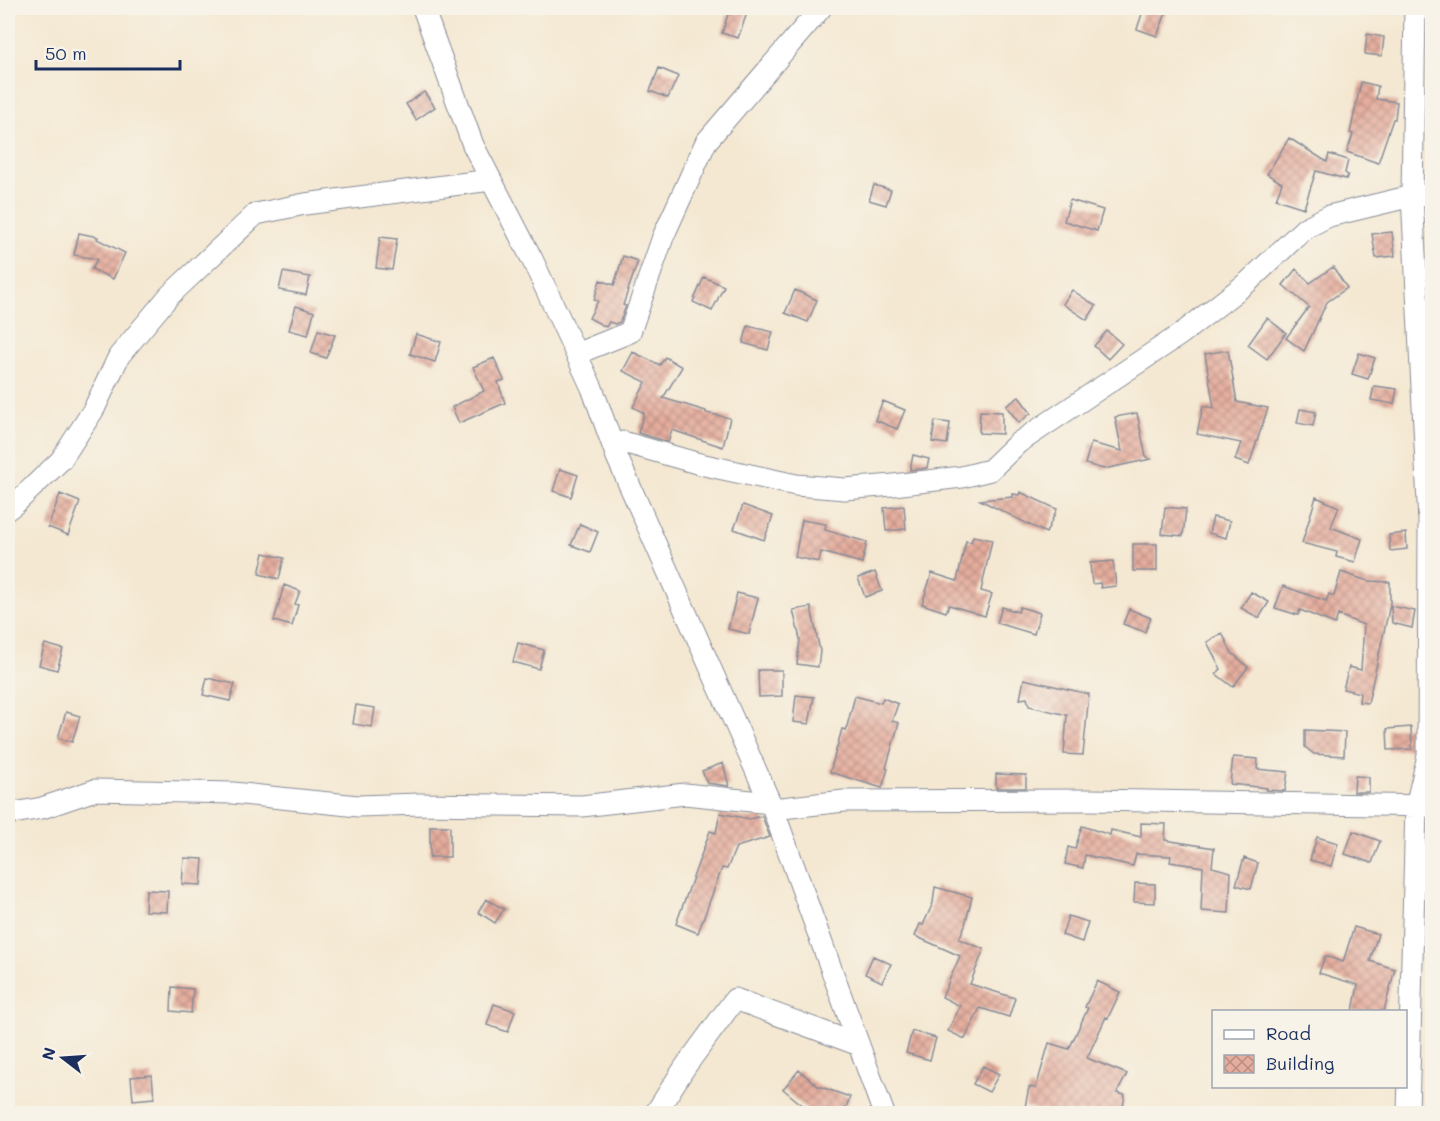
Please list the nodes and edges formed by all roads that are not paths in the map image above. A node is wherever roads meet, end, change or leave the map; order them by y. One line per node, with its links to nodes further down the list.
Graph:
1 (423, 8): 4 (street)
2 (821, 8): 6 (street)
3 (1415, 8): 5 (street)
4 (492, 180): 6 (street); 8 (street)
5 (1422, 195): 7 (street); 10 (street)
6 (576, 354): 7 (street)
7 (617, 457): 9 (street)
8 (8, 509)
9 (772, 806): 10 (street); 11 (street); 12 (street)
10 (1424, 806): 15 (street)
11 (8, 814)
12 (859, 1045): 13 (street); 14 (street)
13 (654, 1113)
14 (884, 1113)
15 (1408, 1113)

